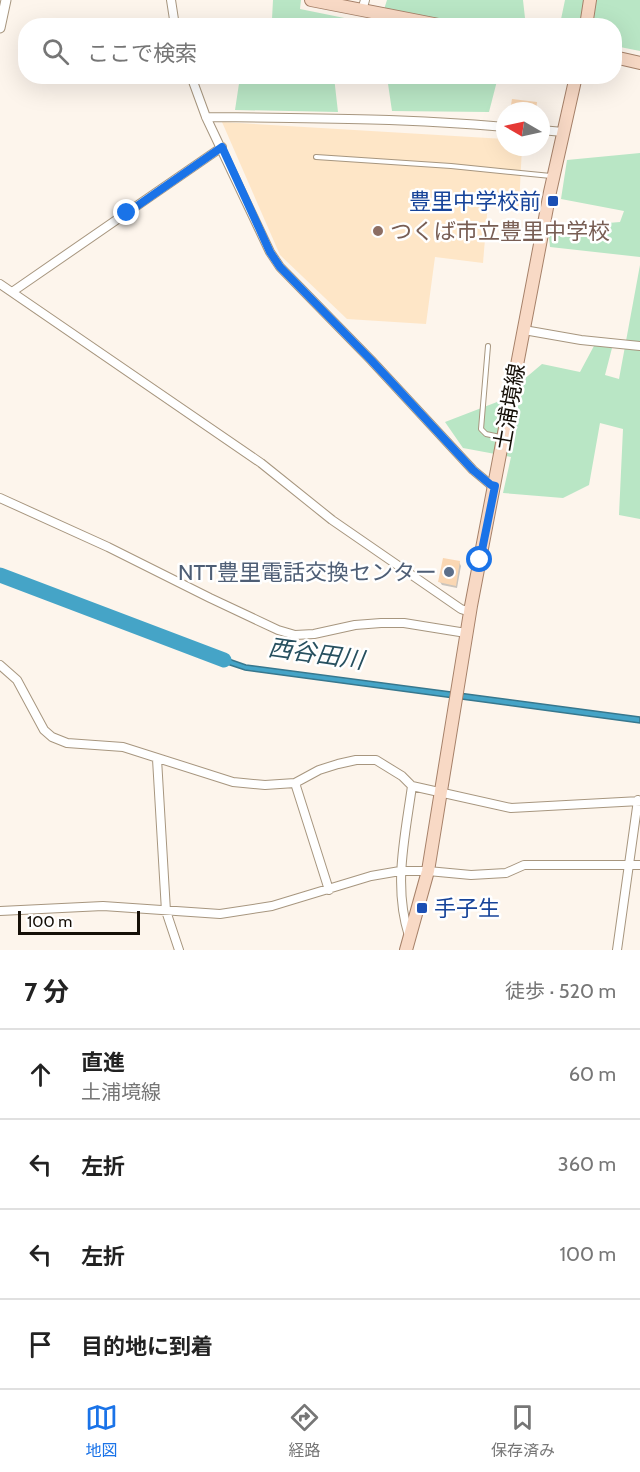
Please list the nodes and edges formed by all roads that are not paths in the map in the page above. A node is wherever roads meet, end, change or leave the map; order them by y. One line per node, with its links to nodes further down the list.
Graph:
1 (6, 0): 6 (street)
2 (171, 0): 7 (street)
3 (311, 0): 5 (main road)
4 (590, 0): 9 (main road)
5 (363, 5): 8 (main road)
6 (2, 16): 10 (street)
7 (174, 18)
8 (413, 18)
9 (587, 18)
10 (0, 28)
11 (622, 59): 12 (main road)
12 (640, 63)
13 (194, 84): 15 (street)
14 (574, 84): 18 (main road, 土浦境線)
15 (206, 117): 16 (street); 19 (street)
16 (496, 126)
17 (550, 131): 18 (street)
18 (563, 132): 21 (main road, 土浦境線)
19 (222, 147): 23 (street); 28 (street)
20 (316, 157): 21 (lane)
21 (554, 176): 24 (main road, 土浦境線)
22 (0, 284): 23 (street)
23 (12, 292): 30 (street)
24 (524, 330): 26 (street); 27 (main road, 土浦境線)
25 (488, 346): 27 (lane)
26 (640, 346)
27 (504, 438): 28 (main road, 土浦境線)
28 (495, 486): 30 (main road, 土浦境線)
29 (0, 498): 31 (street)
30 (470, 612): 31 (main road, 土浦境線)
31 (466, 633): 36 (main road, 土浦境線)
32 (0, 665): 33 (street)
33 (158, 759): 34 (street); 44 (street)
34 (295, 783): 35 (street); 42 (street)
35 (412, 786): 36 (street); 40 (street)
36 (441, 793): 37 (street); 41 (main road, 土浦境線)
37 (639, 800): 38 (street)
38 (629, 864): 39 (street); 41 (street); 48 (street)
39 (640, 865)
40 (400, 871): 41 (street); 42 (street); 45 (street)
41 (428, 871): 45 (main road, 土浦境線)
42 (329, 890): 44 (street)
43 (0, 911): 44 (street)
44 (166, 911): 46 (street)
45 (410, 936): 47 (main road, 土浦境線)
46 (179, 950)
47 (406, 950)
48 (617, 950)

